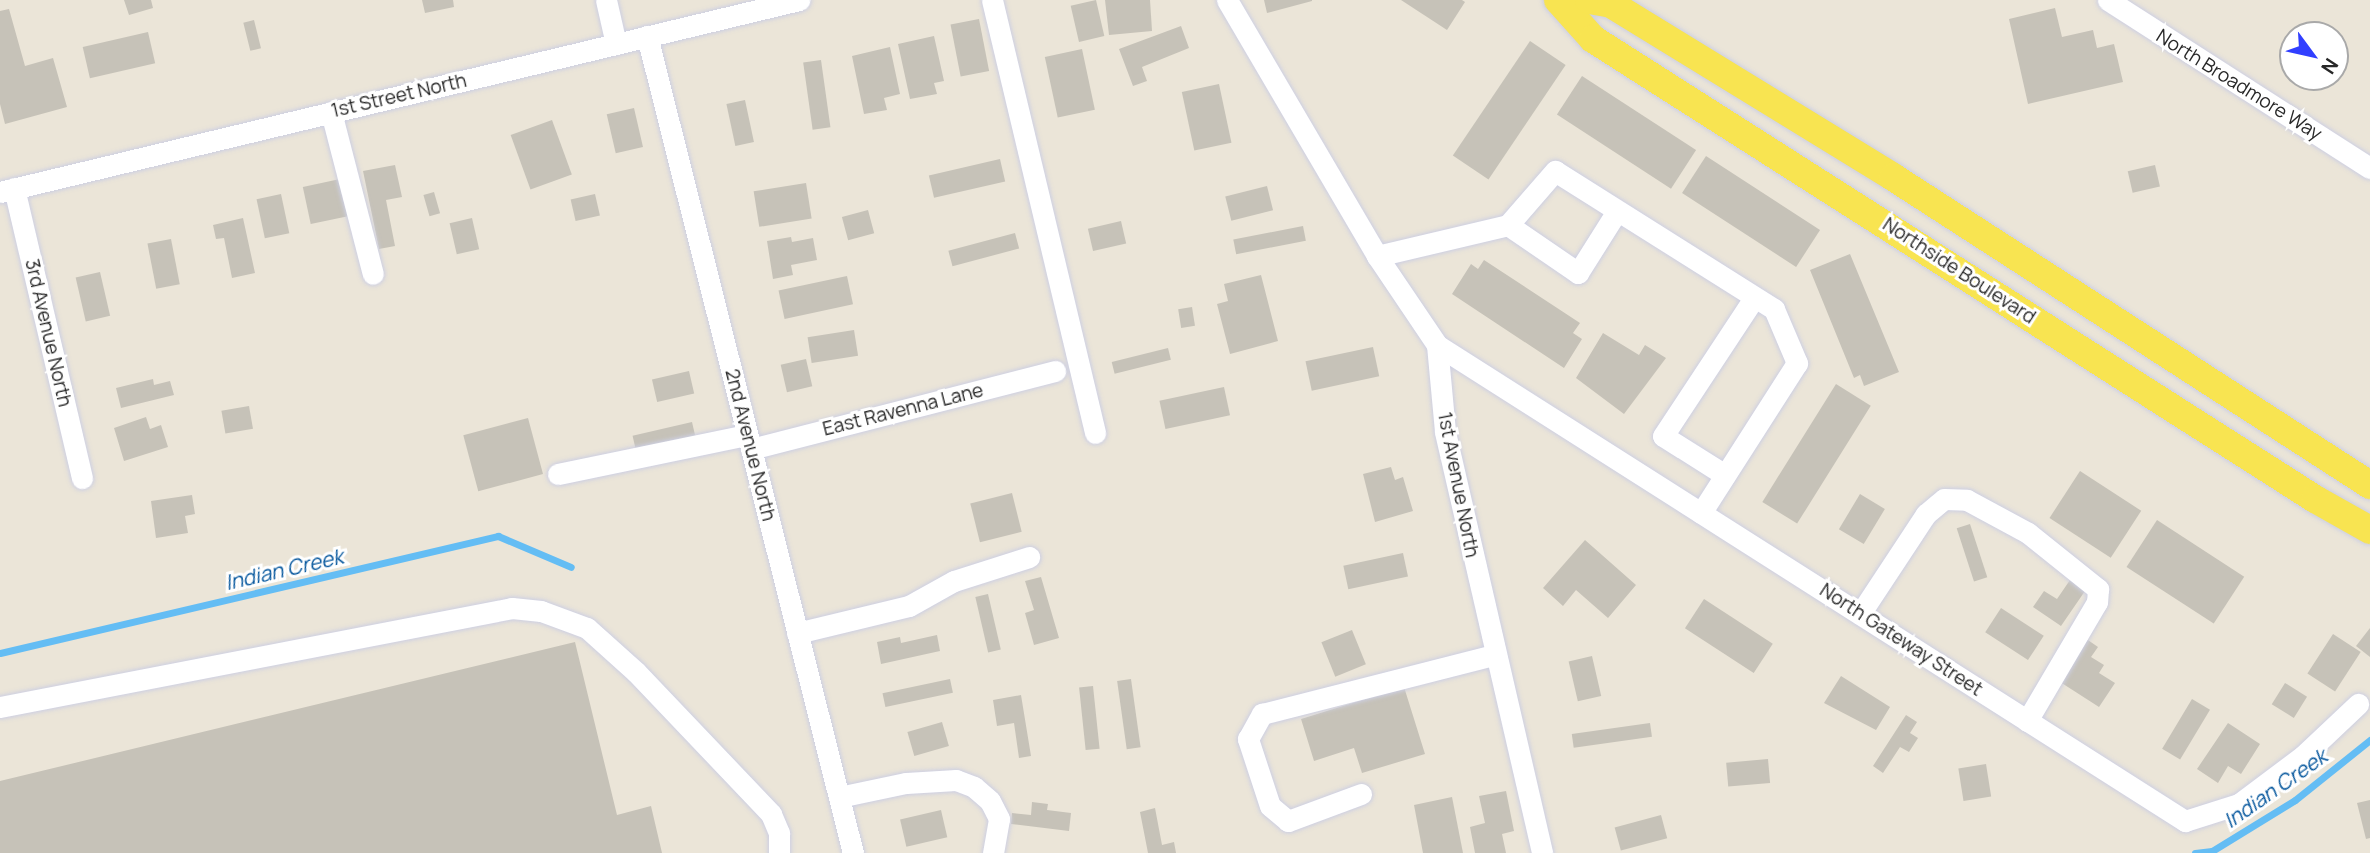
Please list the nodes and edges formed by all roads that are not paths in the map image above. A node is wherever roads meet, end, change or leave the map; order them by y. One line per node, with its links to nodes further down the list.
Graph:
1 (606, 0): 10 (street)
2 (799, 0): 8 (street, 1st Street North)
3 (992, 0): 21 (street)
4 (1227, 0): 16 (street, 1st Avenue North)
5 (1558, 0): 28 (main road, Northside Boulevard)
6 (1589, 0): 26 (main road)
7 (2108, 0): 12 (street, North Broadmore Way)
8 (762, 4): 9 (street, 1st Street North)
9 (647, 36): 10 (street, 1st Street North); 22 (street, 2nd Avenue North)
10 (616, 44): 11 (street, 1st Street North)
11 (331, 112): 13 (street, 1st Street North); 17 (street)
12 (2370, 168)
13 (7, 190): 25 (street, 3rd Avenue North)
14 (1617, 211): 15 (street); 15 (street); 18 (street)
15 (1508, 225): 16 (street)
16 (1377, 256): 19 (street, 1st Avenue North)
17 (373, 274)
18 (1754, 298): 24 (street); 24 (street)
19 (1437, 345): 27 (street, North Gateway Street); 32 (street, 1st Avenue North)
20 (1055, 371): 22 (street, East Ravenna Lane)
21 (1095, 433)
22 (749, 442): 23 (street, East Ravenna Lane); 31 (street, 2nd Avenue North)
23 (558, 474)
24 (1725, 475): 27 (street)
25 (82, 478)
26 (2370, 485)
27 (1701, 513): 30 (street, North Gateway Street)
28 (2370, 530)
29 (1028, 557): 31 (street)
30 (1860, 614): 35 (street, North Gateway Street); 35 (street)
31 (797, 633): 37 (street, 2nd Avenue North)
32 (1494, 654): 36 (street); 41 (street, 1st Avenue North)
33 (2358, 704): 35 (street, North Gateway Street)
34 (0, 707): 38 (street)
35 (2027, 721)
36 (1361, 794)
37 (839, 797): 39 (street, 2nd Avenue North); 40 (street)
38 (779, 853)
39 (853, 853)
40 (993, 853)
41 (1542, 853)

